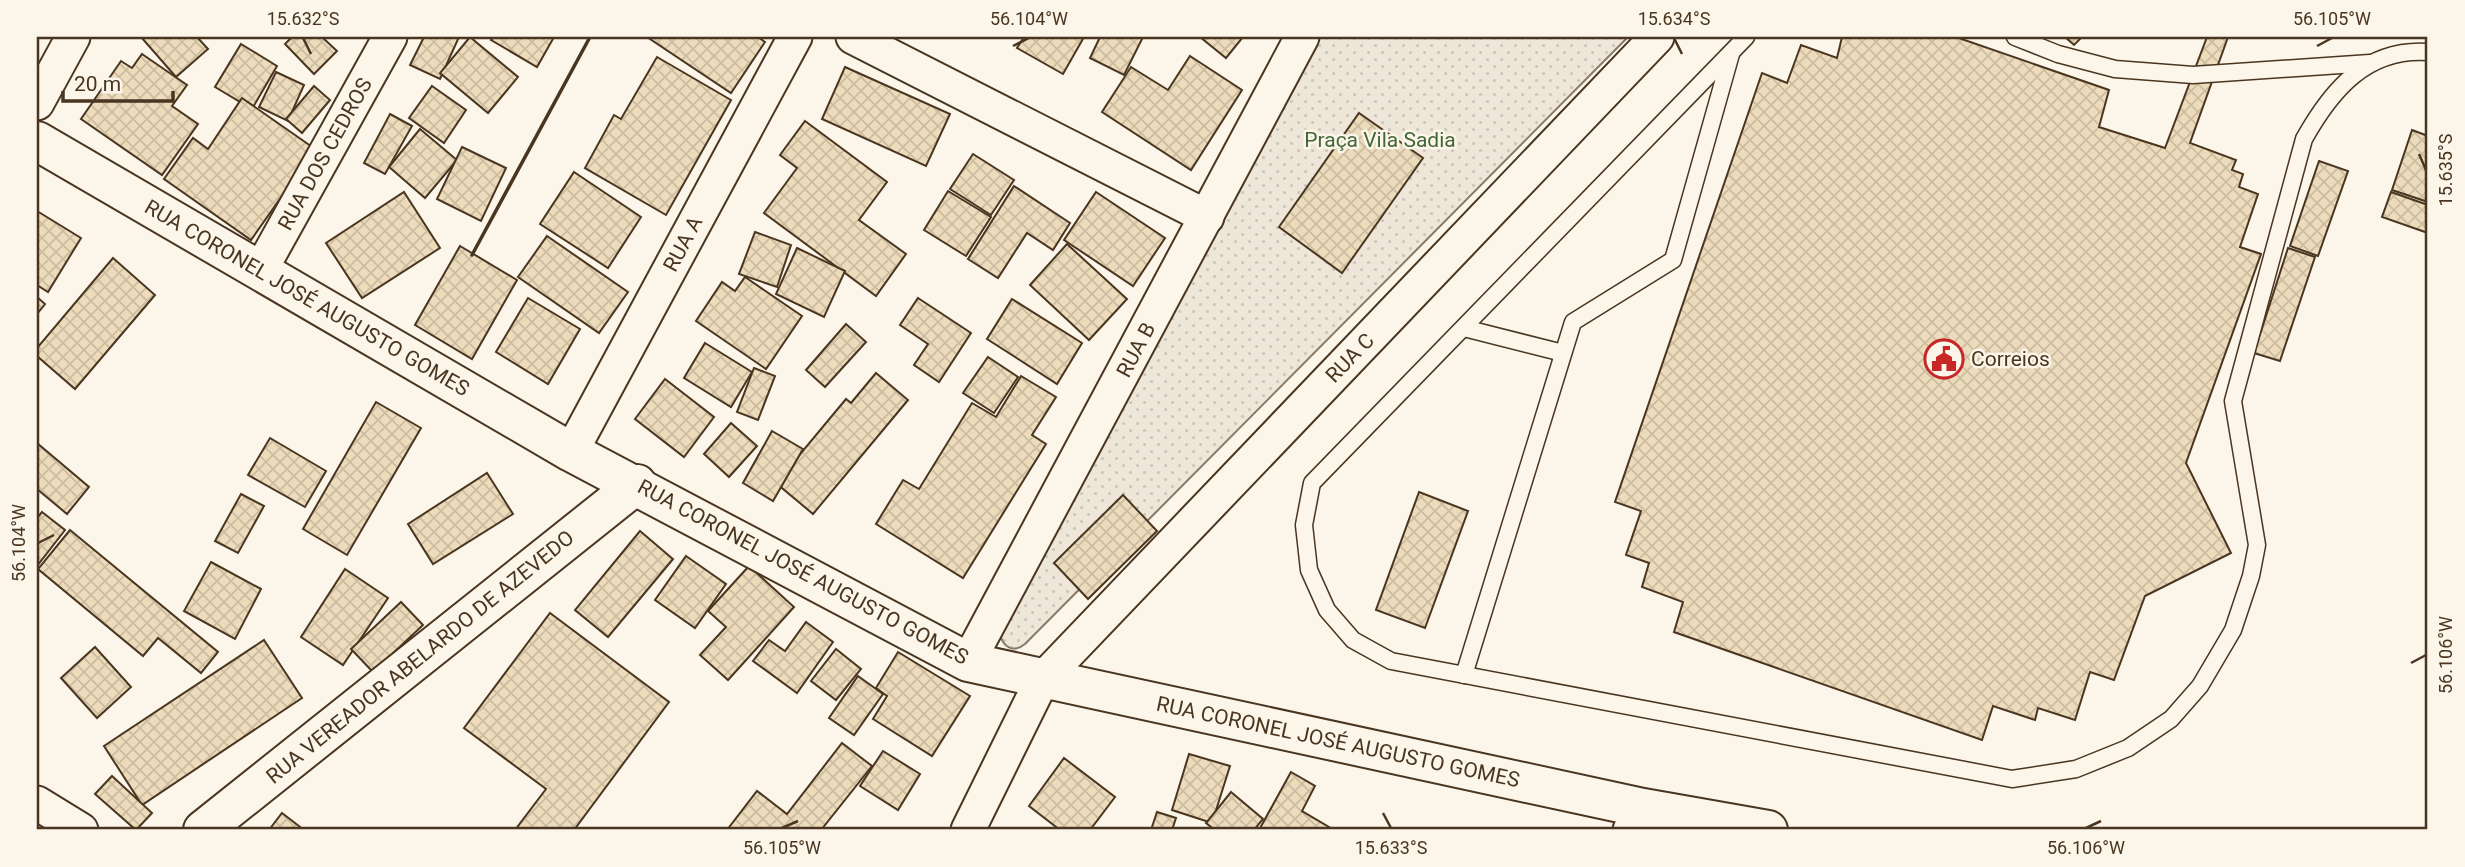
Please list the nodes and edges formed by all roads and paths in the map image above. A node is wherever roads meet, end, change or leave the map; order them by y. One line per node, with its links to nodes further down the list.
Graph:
1 (73, 37): 12 (street)
2 (390, 37): 15 (street, RUA DOS CEDROS)
3 (795, 37): 18 (street, RUA A)
4 (852, 37): 14 (street)
5 (1302, 37): 14 (street, RUA B)
6 (1657, 37): 22 (street, RUA C)
7 (1746, 37): 9 (lane)
8 (2015, 37): 11 (lane)
9 (1732, 51): 16 (lane); 17 (lane)
10 (2428, 52): 11 (lane)
11 (2372, 63): 21 (lane)
12 (37, 103)
13 (37, 141): 15 (street, RUA CORONEL JOSÉ AUGUSTO GOMES)
14 (1207, 217): 20 (street, RUA B)
15 (260, 271): 18 (street, RUA CORONEL JOSÉ AUGUSTO GOMES)
16 (1464, 328): 17 (lane); 21 (lane)
17 (1563, 353): 21 (lane)
18 (571, 452): 19 (street, RUA CORONEL JOSÉ AUGUSTO GOMES)
19 (637, 484): 20 (street, RUA CORONEL JOSÉ AUGUSTO GOMES); 26 (street, RUA VEREADOR ABELARDO DE AZEVEDO)
20 (968, 662): 22 (street, RUA CORONEL JOSÉ AUGUSTO GOMES)
21 (1464, 675)
22 (1042, 680): 24 (street, RUA CORONEL JOSÉ AUGUSTO GOMES); 27 (street, RUA C)
23 (37, 803): 25 (street)
24 (1636, 819): 28 (street, RUA CORONEL JOSÉ AUGUSTO GOMES)
25 (81, 830)
26 (204, 830)
27 (968, 830)
28 (1768, 830)

